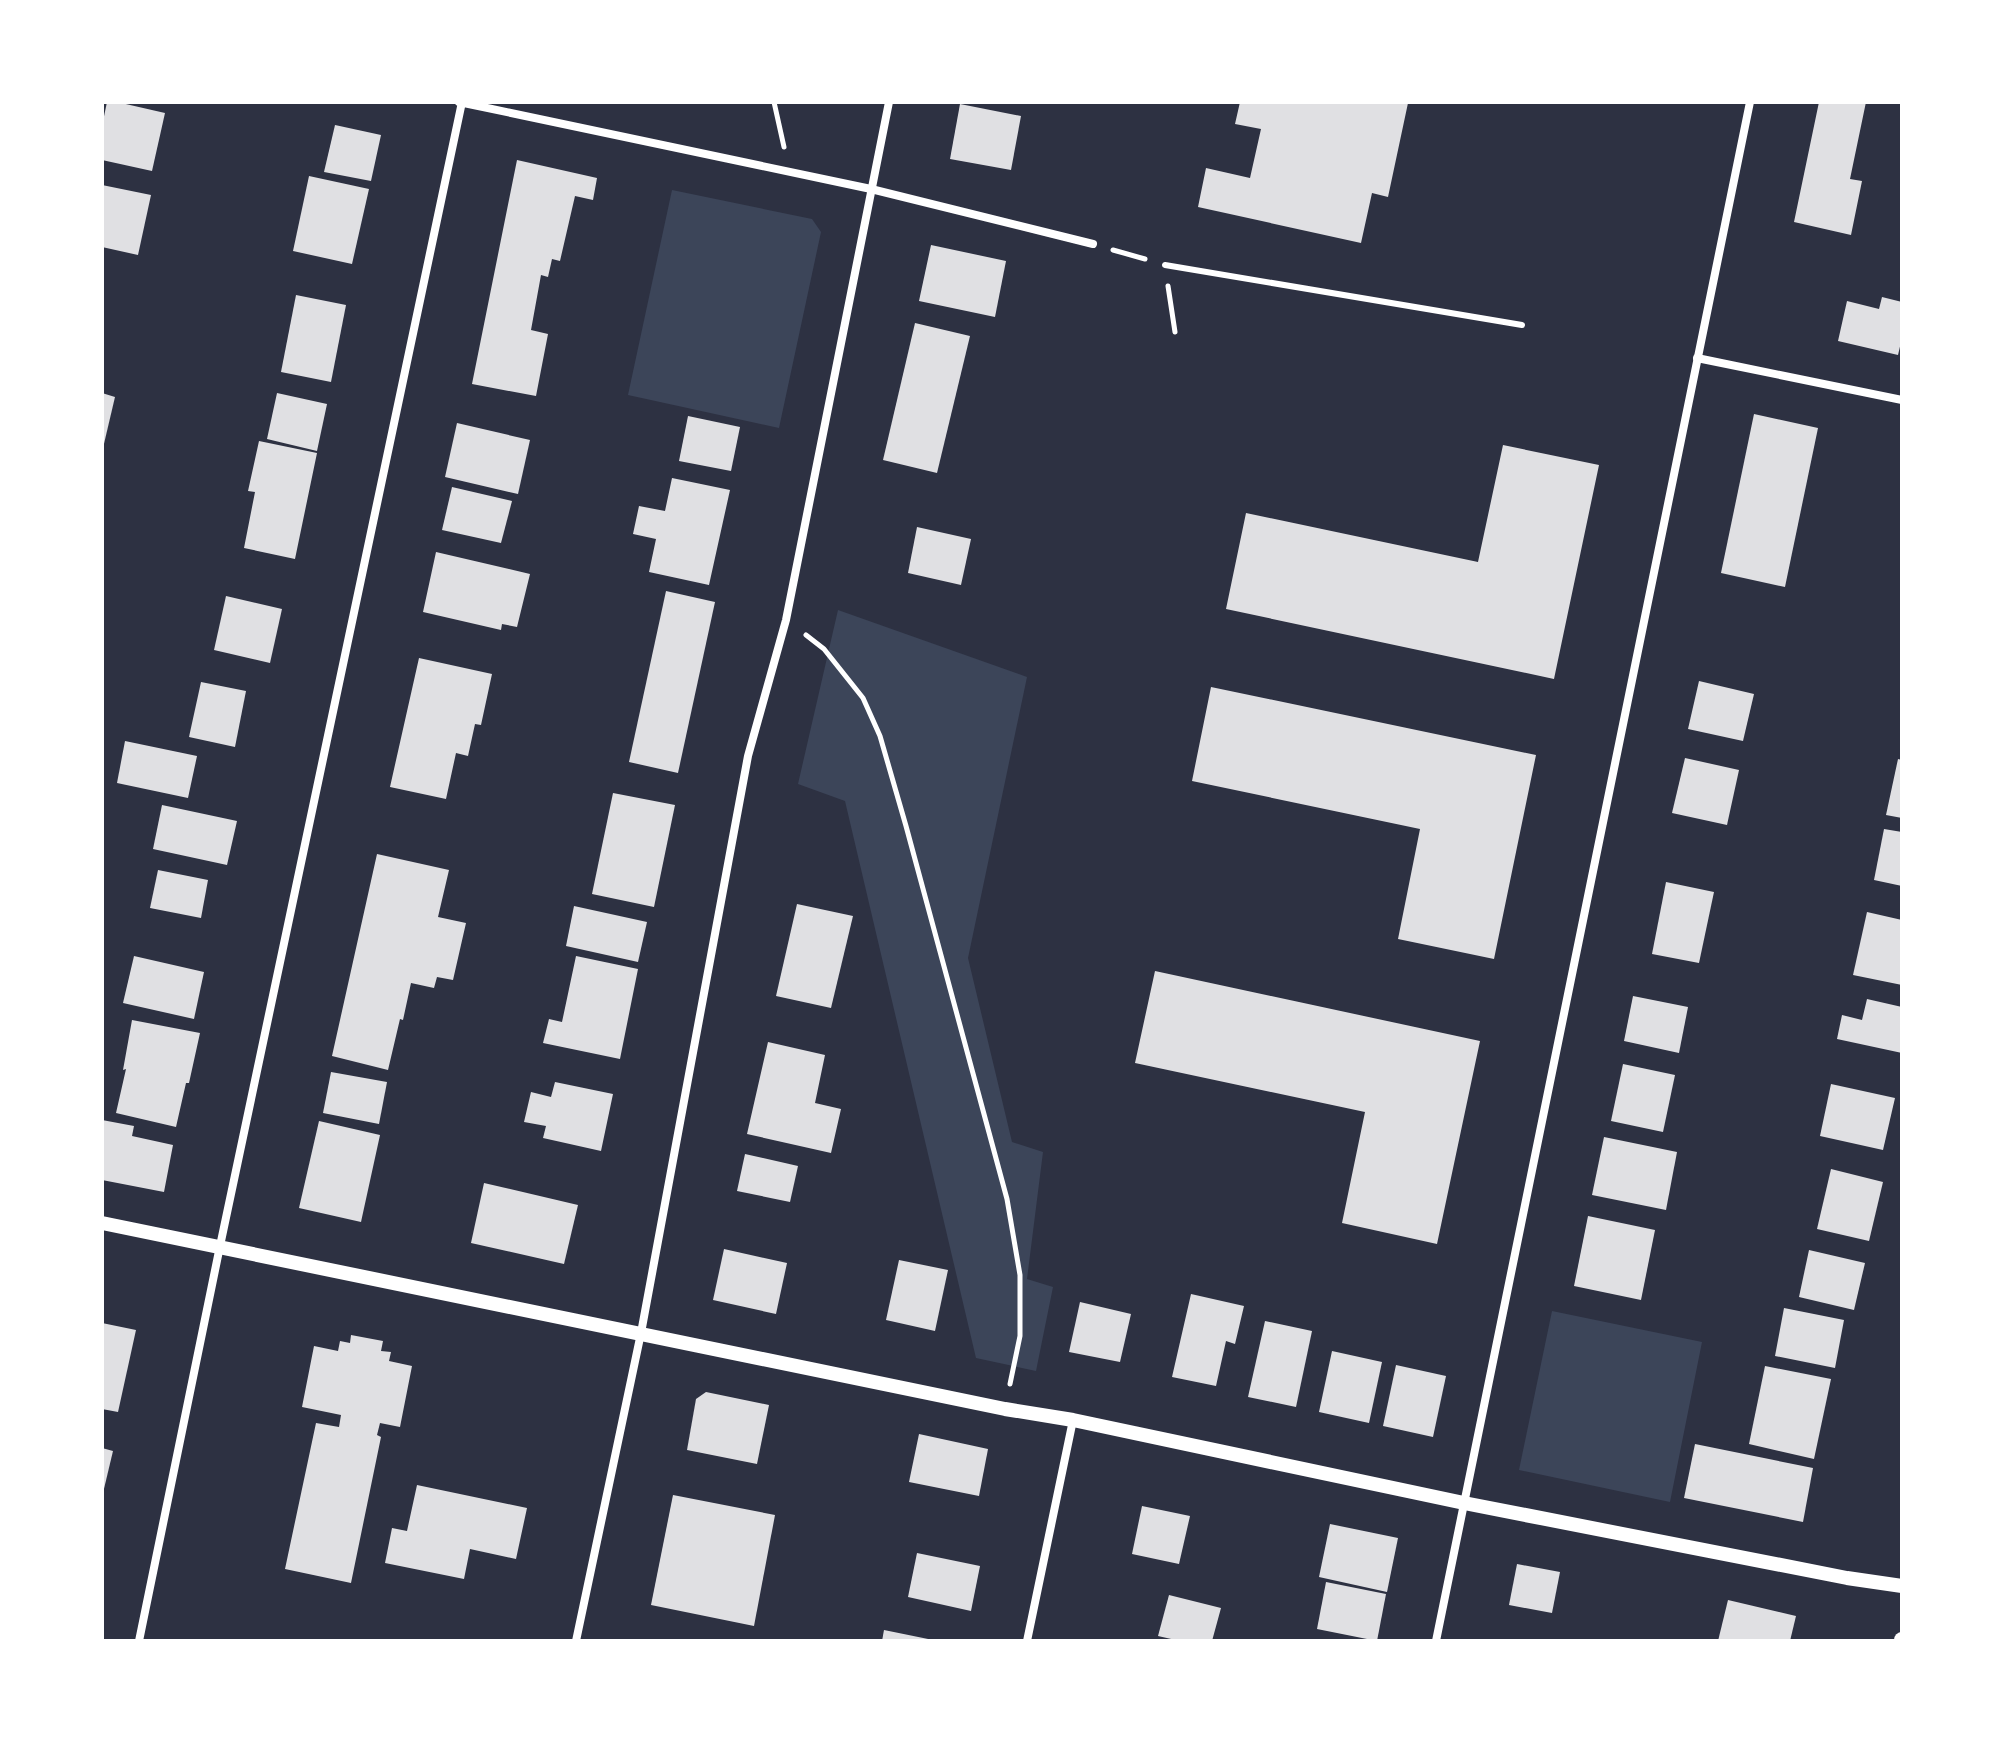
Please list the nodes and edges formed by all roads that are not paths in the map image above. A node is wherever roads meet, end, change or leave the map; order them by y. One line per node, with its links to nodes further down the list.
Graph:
1 (461, 102): 4 (street); 11 (street)
2 (889, 102): 4 (street)
3 (1750, 102): 8 (street)
4 (871, 189): 5 (street); 12 (street)
5 (1093, 244)
6 (1165, 265): 7 (lane)
7 (1522, 325)
8 (1697, 358): 9 (street); 14 (street)
9 (1902, 400)
10 (102, 1223): 11 (street)
11 (220, 1246): 12 (street); 16 (street)
12 (641, 1333): 13 (street); 17 (street)
13 (1073, 1420): 14 (street); 18 (street)
14 (1464, 1503): 15 (street); 19 (street)
15 (1902, 1586)
16 (139, 1641)
17 (576, 1641)
18 (1027, 1641)
19 (1436, 1641)

